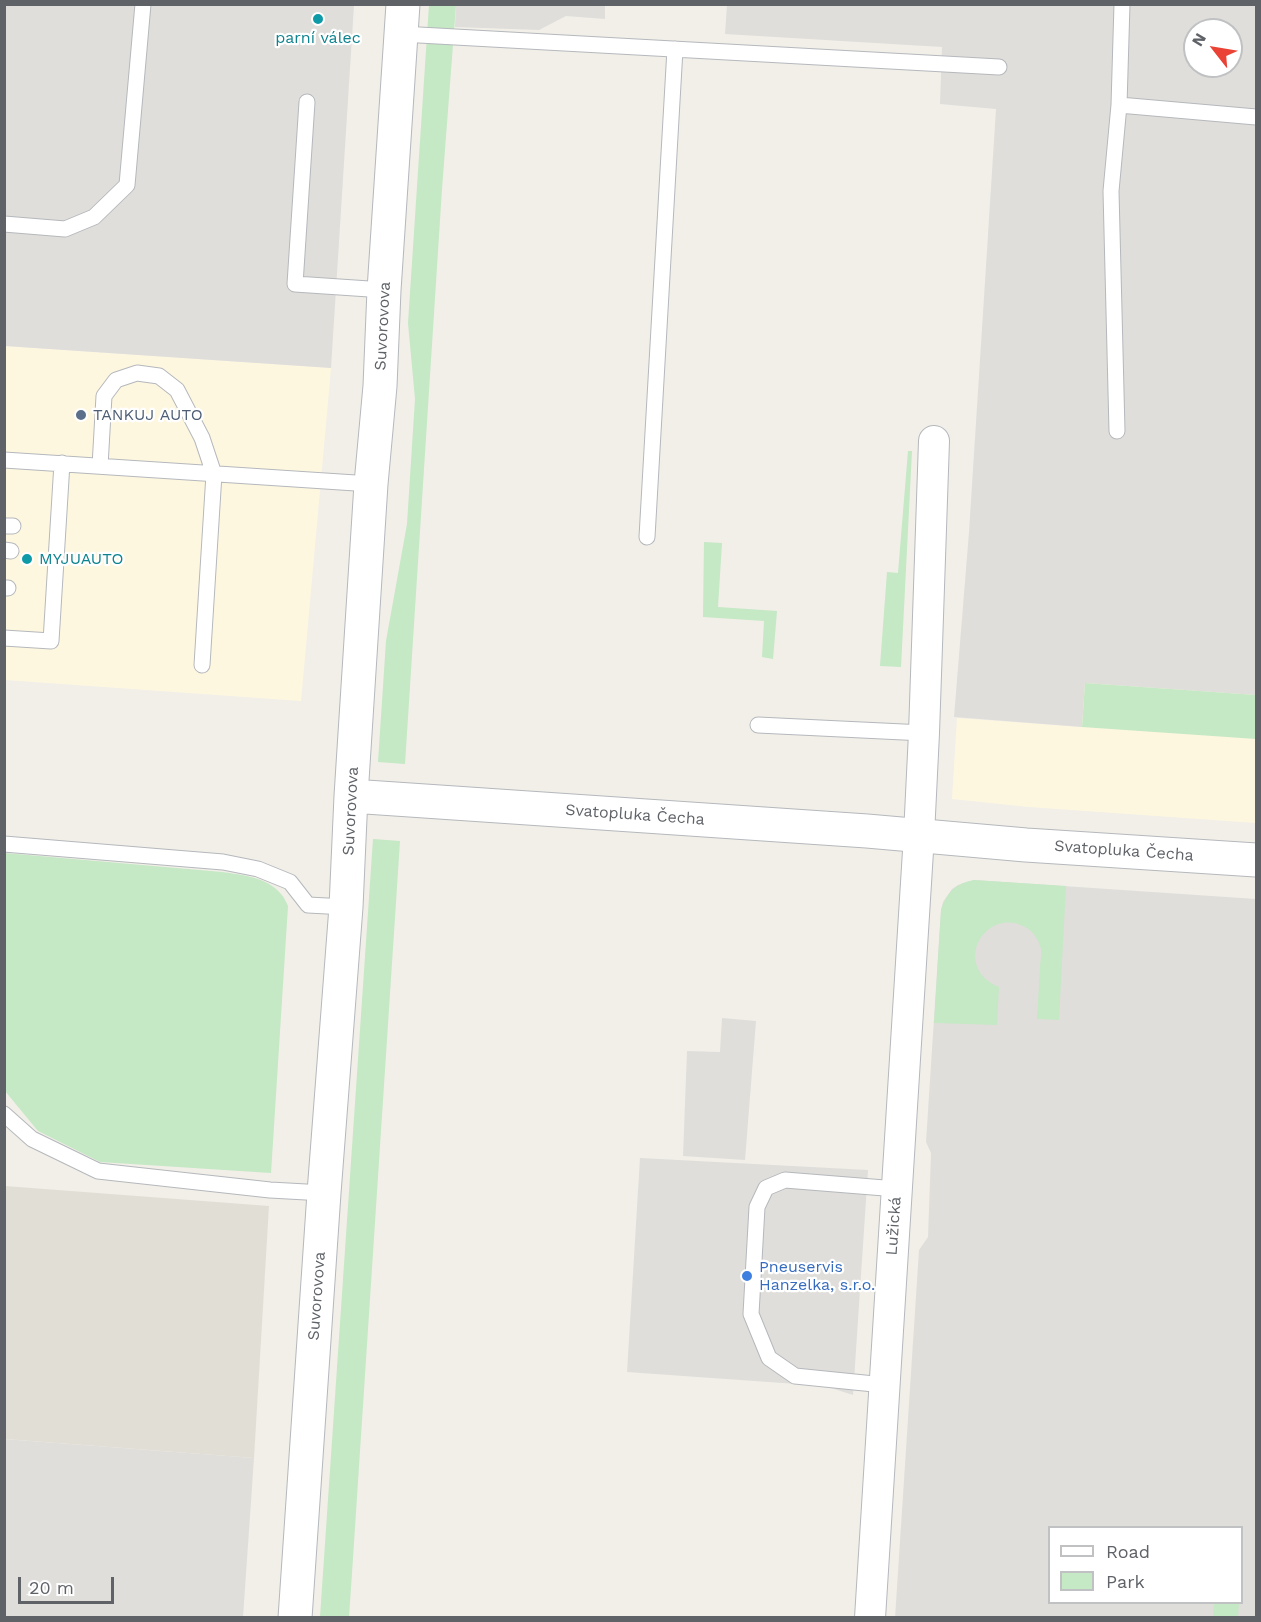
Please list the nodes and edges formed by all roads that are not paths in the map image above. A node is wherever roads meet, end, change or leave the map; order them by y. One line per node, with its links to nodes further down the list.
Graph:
1 (144, 4): 9 (lane)
2 (1122, 4): 7 (lane)
3 (402, 19): 4 (lane); 10 (street, Suvorovova)
4 (675, 49): 5 (lane); 18 (lane)
5 (999, 67)
6 (307, 102): 10 (lane)
7 (1119, 105): 8 (lane); 11 (lane)
8 (1257, 117)
9 (4, 224)
10 (384, 290): 17 (street, Suvorovova)
11 (1117, 431)
12 (934, 441): 22 (street)
13 (4, 460): 14 (lane)
14 (62, 464): 15 (lane); 19 (lane)
15 (100, 466): 16 (lane); 16 (lane)
16 (214, 474): 17 (lane); 20 (lane)
17 (371, 484): 23 (street, Suvorovova)
18 (647, 537)
19 (4, 638)
20 (202, 664)
21 (758, 725): 22 (lane)
22 (924, 733): 24 (street)
23 (351, 796): 24 (street, Svatopluka Čecha); 27 (street, Suvorovova)
24 (919, 835): 26 (street, Svatopluka Čecha); 29 (street, Lužická)
25 (4, 844): 27 (lane)
26 (1257, 860)
27 (346, 907): 30 (street, Suvorovova)
28 (4, 1114): 30 (lane)
29 (897, 1189): 31 (street, Lužická); 31 (lane)
30 (324, 1193): 32 (street, Suvorovova)
31 (884, 1384): 33 (street, Lužická)
32 (296, 1617)
33 (870, 1617)

